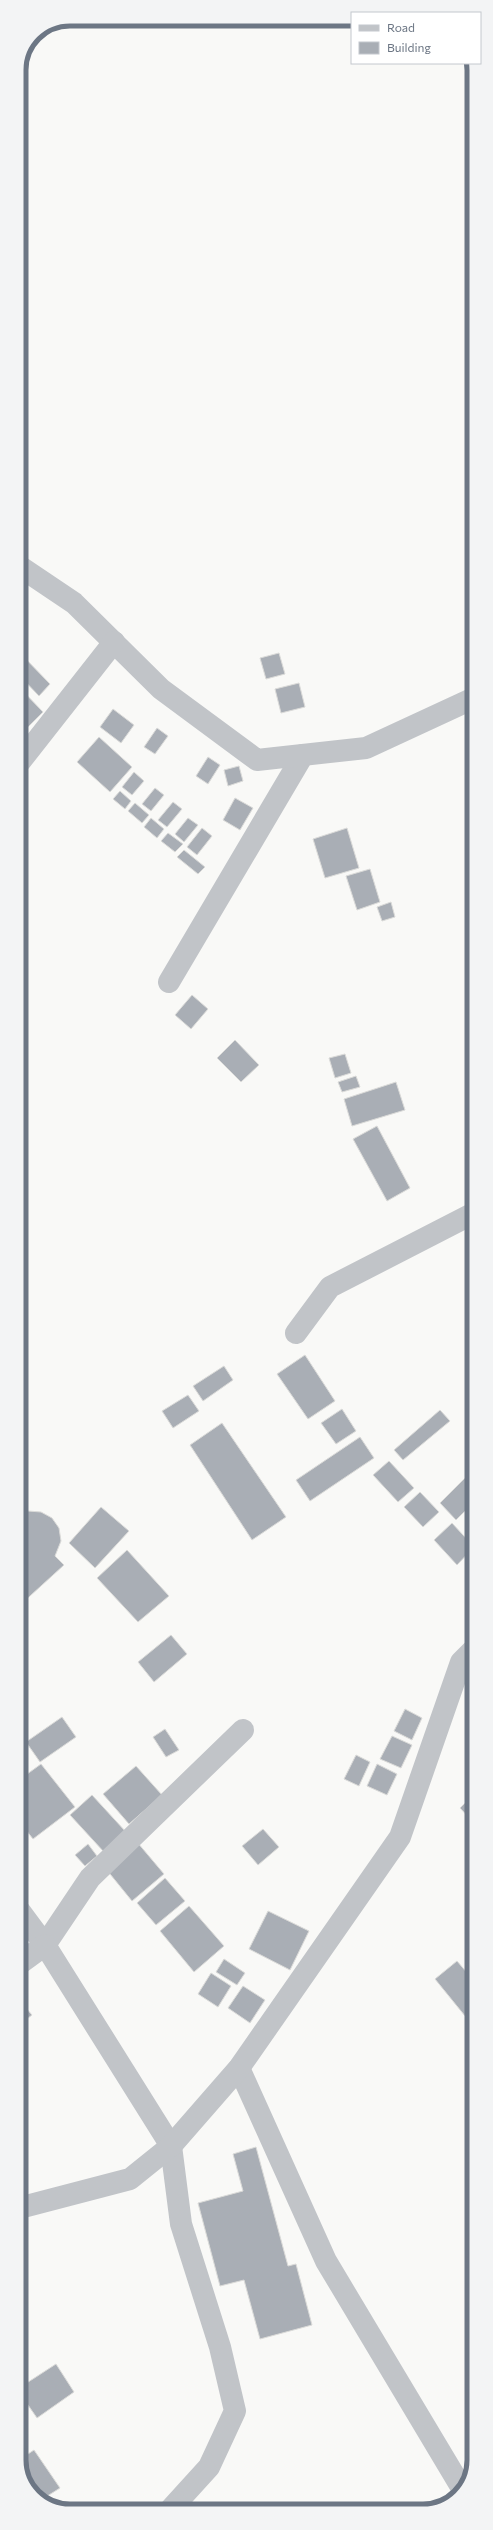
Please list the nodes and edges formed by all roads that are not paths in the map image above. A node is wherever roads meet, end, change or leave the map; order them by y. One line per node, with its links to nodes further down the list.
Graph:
1 (26, 571): 2 (street)
2 (114, 642): 4 (street); 5 (street)
3 (467, 701): 5 (street)
4 (26, 754)
5 (303, 755): 6 (street)
6 (169, 982)
7 (467, 1217): 8 (street)
8 (296, 1333)
9 (467, 1657): 14 (street)
10 (243, 1730): 12 (street)
11 (26, 1919): 12 (street)
12 (45, 1945): 13 (street); 15 (street)
13 (26, 1959)
14 (239, 2068): 15 (street); 17 (street)
15 (171, 2146): 16 (street); 18 (street)
16 (26, 2206)
17 (459, 2485)
18 (175, 2504)

